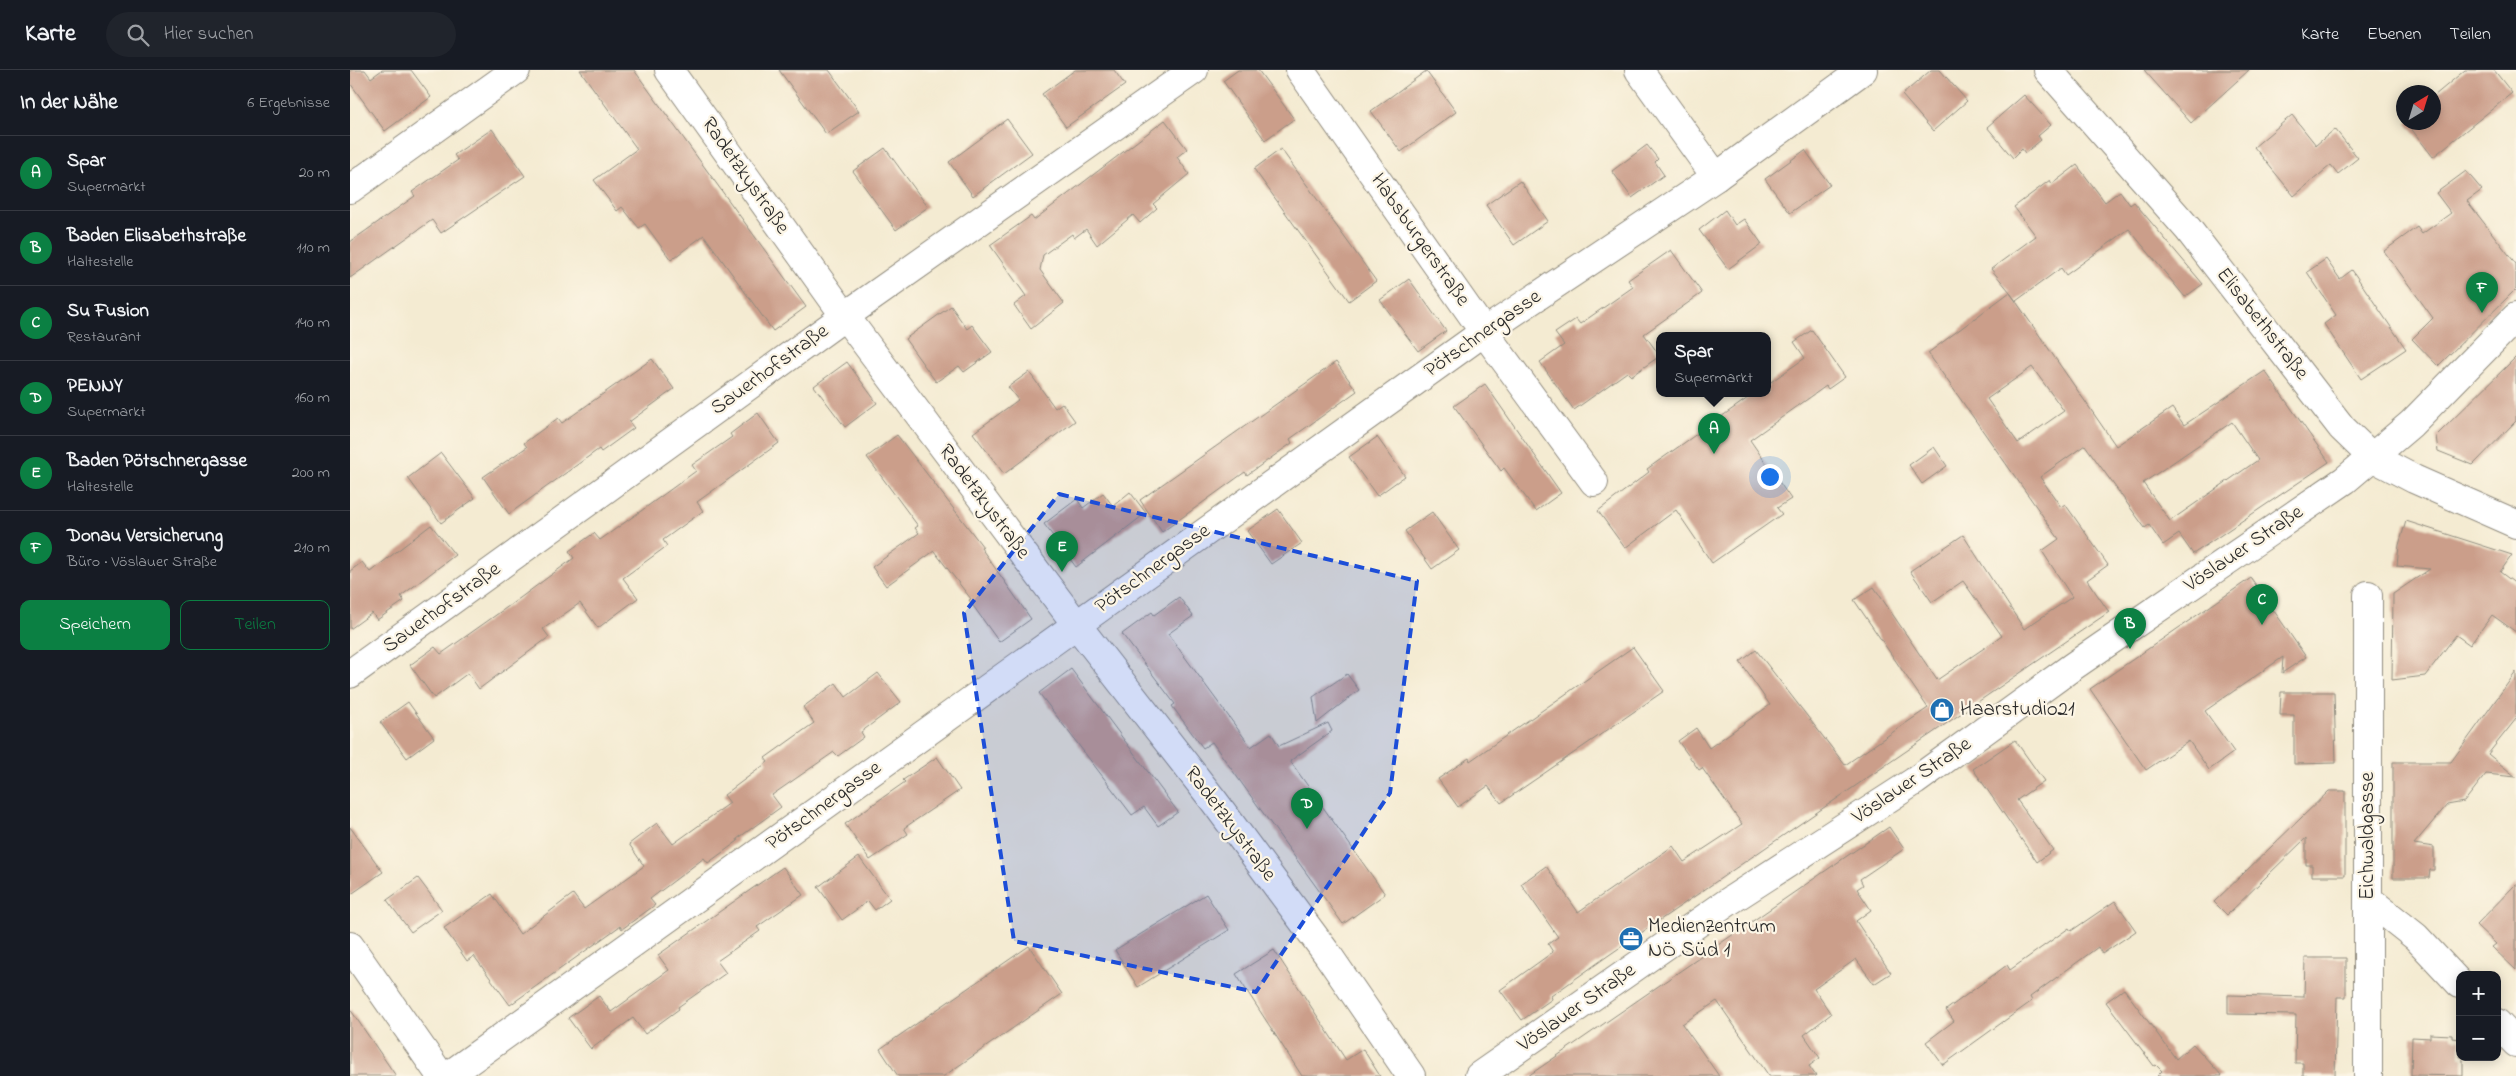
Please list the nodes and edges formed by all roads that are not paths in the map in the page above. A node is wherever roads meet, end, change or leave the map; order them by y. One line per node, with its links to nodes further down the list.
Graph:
1 (516, 70): 9 (street)
2 (669, 70): 10 (street, Radetzkystraße)
3 (1194, 70): 10 (street, Sauerhofstraße)
4 (1300, 70): 12 (street, Habsburgerstraße)
5 (1638, 70): 8 (street)
6 (1863, 70): 8 (street, Pötschnergasse)
7 (2048, 70): 13 (street, Elisabethstraße)
8 (1716, 177): 12 (street, Pötschnergasse)
9 (350, 189)
10 (845, 316): 17 (street, Radetzkystraße); 18 (street, Sauerhofstraße)
11 (2516, 317): 13 (street, Vöslauer Straße)
12 (1484, 332): 14 (street, Habsburgerstraße); 17 (street, Pötschnergasse)
13 (2372, 457): 15 (street, Elisabethstraße); 27 (street, Vöslauer Straße)
14 (1594, 482)
15 (2516, 524)
16 (2368, 595): 19 (street, Eichwaldgasse)
17 (1076, 624): 25 (street, Pötschnergasse); 26 (street, Radetzkystraße)
18 (350, 674)
19 (2368, 899): 21 (street); 28 (street, Eichwaldgasse)
20 (350, 946): 24 (street)
21 (2456, 980)
22 (2501, 1028): 23 (street)
23 (2516, 1043)
24 (441, 1076)
25 (448, 1076)
26 (1410, 1076)
27 (1479, 1076)
28 (2368, 1076)

